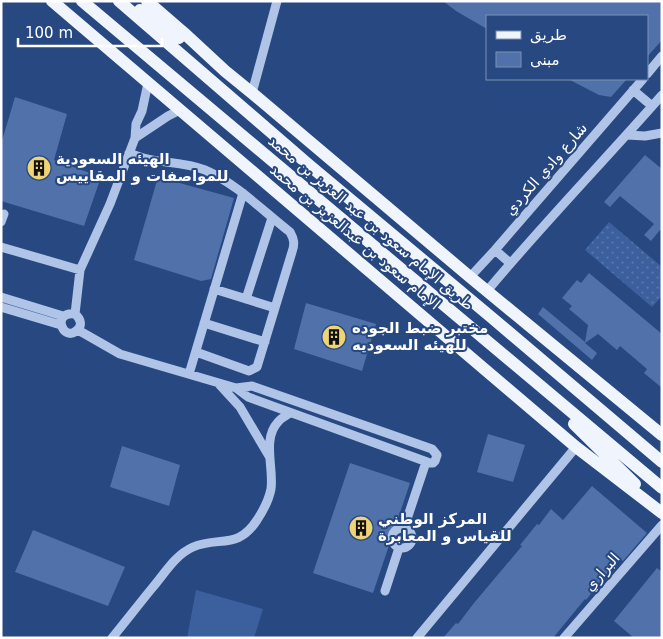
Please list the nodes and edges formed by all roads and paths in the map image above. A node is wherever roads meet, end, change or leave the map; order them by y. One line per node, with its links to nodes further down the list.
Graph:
1 (52, 1): 8 (main road, الإمام سعود بن عبدالعزيز بن محمد)
2 (60, 1): 8 (main road)
3 (82, 1): 43 (main road, طريق الإمام سعود بن عبد العزيز بن محمد)
4 (119, 1): 51 (main road, طريق الإمام سعود بن عبد العزيز بن محمد)
5 (127, 1): 10 (main road)
6 (147, 1): 10 (main road)
7 (276, 1): 15 (street)
8 (78, 24): 13 (main road, الإمام سعود بن عبدالعزيز بن محمد)
9 (662, 56): 11 (street)
10 (225, 71): 15 (main road)
11 (648, 73)
12 (641, 80): 14 (street, شارع وادي الكردي)
13 (148, 83): 18 (main road, الإمام سعود بن عبدالعزيز بن محمد); 21 (street)
14 (633, 90): 17 (street); 26 (street, شارع وادي الكردي)
15 (252, 93): 29 (main road)
16 (662, 95): 17 (street)
17 (652, 106): 20 (street)
18 (180, 110): 21 (street); 48 (main road, الإمام سعود بن عبدالعزيز بن محمد)
19 (662, 133): 20 (street)
20 (627, 135): 27 (street)
21 (135, 138): 22 (street)
22 (129, 153): 23 (street); 28 (street)
23 (243, 193): 24 (street); 30 (street)
24 (272, 218): 33 (street); 35 (street)
25 (1, 247): 28 (street)
26 (495, 250): 27 (street); 29 (street, شارع وادي الكردي)
27 (510, 263): 31 (street)
28 (80, 270): 36 (street)
29 (470, 277): 31 (main road)
30 (214, 289): 33 (street); 38 (street)
31 (487, 291): 47 (main road)
32 (1, 297): 37 (street)
33 (246, 299): 35 (street)
34 (1, 307): 37 (street)
35 (275, 308): 40 (street)
36 (75, 314): 37 (street); 39 (street)
37 (62, 320): 39 (street)
38 (204, 323): 40 (street); 41 (street)
39 (78, 330): 42 (street)
40 (264, 342): 41 (street)
41 (196, 352): 42 (street)
42 (189, 374): 44 (street)
43 (532, 378): 52 (main road, طريق الإمام سعود بن عبد العزيز بن محمد); 53 (main road)
44 (217, 382): 45 (street); 49 (street)
45 (236, 388): 46 (street); 50 (street)
46 (290, 413): 49 (street); 50 (street)
47 (662, 435)
48 (576, 447): 53 (main road, الإمام سعود بن عبدالعزيز بن محمد); 59 (street)
49 (269, 456): 58 (street)
50 (426, 462): 55 (street)
51 (662, 462)
52 (662, 488)
53 (662, 512)
54 (662, 525): 60 (street, البراري)
55 (404, 528): 56 (street); 56 (street)
56 (399, 548): 57 (street)
57 (385, 591)
58 (112, 638)
59 (417, 638)
60 (564, 638)

